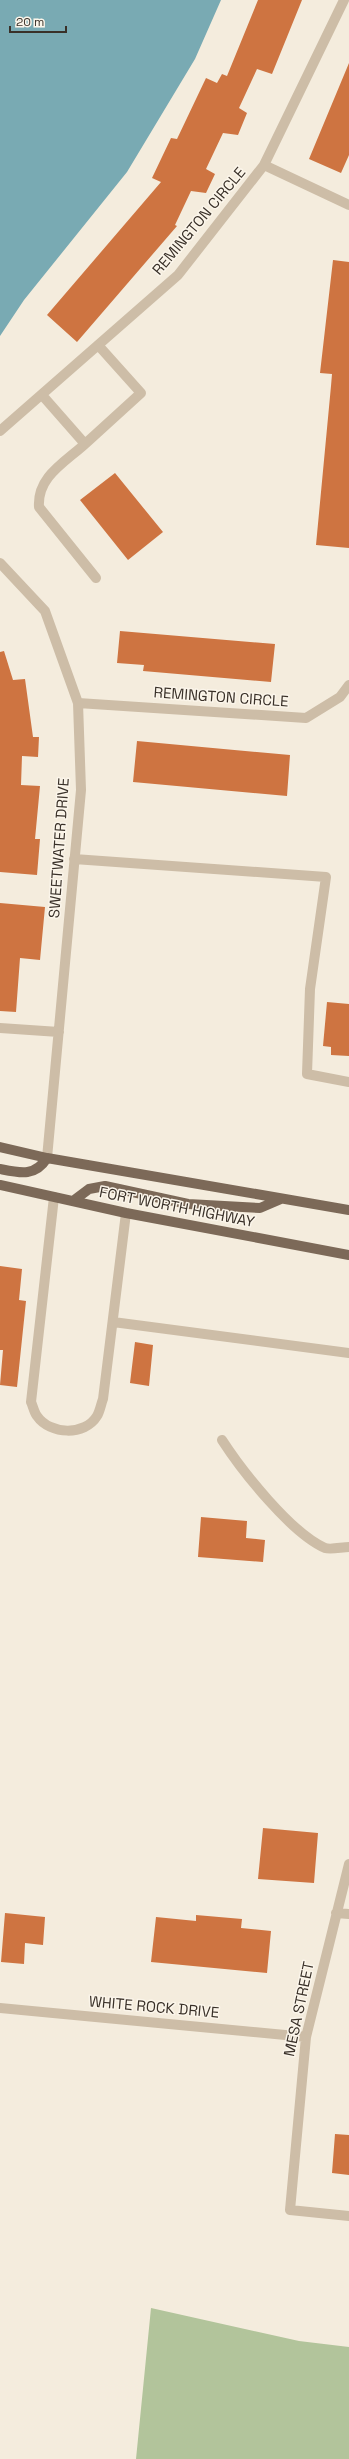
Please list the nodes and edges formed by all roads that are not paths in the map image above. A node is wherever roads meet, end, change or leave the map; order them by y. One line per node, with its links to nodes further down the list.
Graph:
1 (344, 0): 2 (street, REMINGTON CIRCLE)
2 (264, 166): 3 (street); 4 (street, REMINGTON CIRCLE)
3 (349, 205)
4 (98, 345): 5 (street, REMINGTON CIRCLE); 7 (street)
5 (42, 394): 6 (street, REMINGTON CIRCLE); 7 (street)
6 (0, 431)
7 (85, 444): 9 (street)
8 (0, 563): 11 (street, SWEETWATER DRIVE)
9 (96, 578)
10 (349, 685): 11 (street, REMINGTON CIRCLE)
11 (78, 702): 12 (street, SWEETWATER DRIVE)
12 (74, 859): 14 (street, SWEETWATER DRIVE); 15 (street)
13 (0, 1028): 14 (street)
14 (59, 1032): 17 (street, SWEETWATER DRIVE)
15 (349, 1082)
16 (0, 1147): 17 (main road, FORT WORTH HIGHWAY)
17 (47, 1158): 18 (main road); 21 (main road, FORT WORTH HIGHWAY)
18 (0, 1169)
19 (0, 1185): 20 (main road, FORT WORTH HIGHWAY)
20 (54, 1197): 22 (main road, FORT WORTH HIGHWAY); 26 (street)
21 (280, 1198): 22 (main road); 23 (main road, FORT WORTH HIGHWAY)
22 (73, 1201): 24 (main road, FORT WORTH HIGHWAY)
23 (349, 1210)
24 (126, 1213): 25 (main road, FORT WORTH HIGHWAY); 26 (street)
25 (349, 1255)
26 (113, 1322): 27 (street)
27 (349, 1353)
28 (222, 1440): 29 (street)
29 (349, 1547)
30 (349, 1864): 31 (street, MESA STREET)
31 (336, 1913): 32 (street); 34 (street, MESA STREET)
32 (349, 1914)
33 (0, 2008): 34 (street, WHITE ROCK DRIVE)
34 (306, 2036): 35 (street, MESA STREET)
35 (349, 2216)

